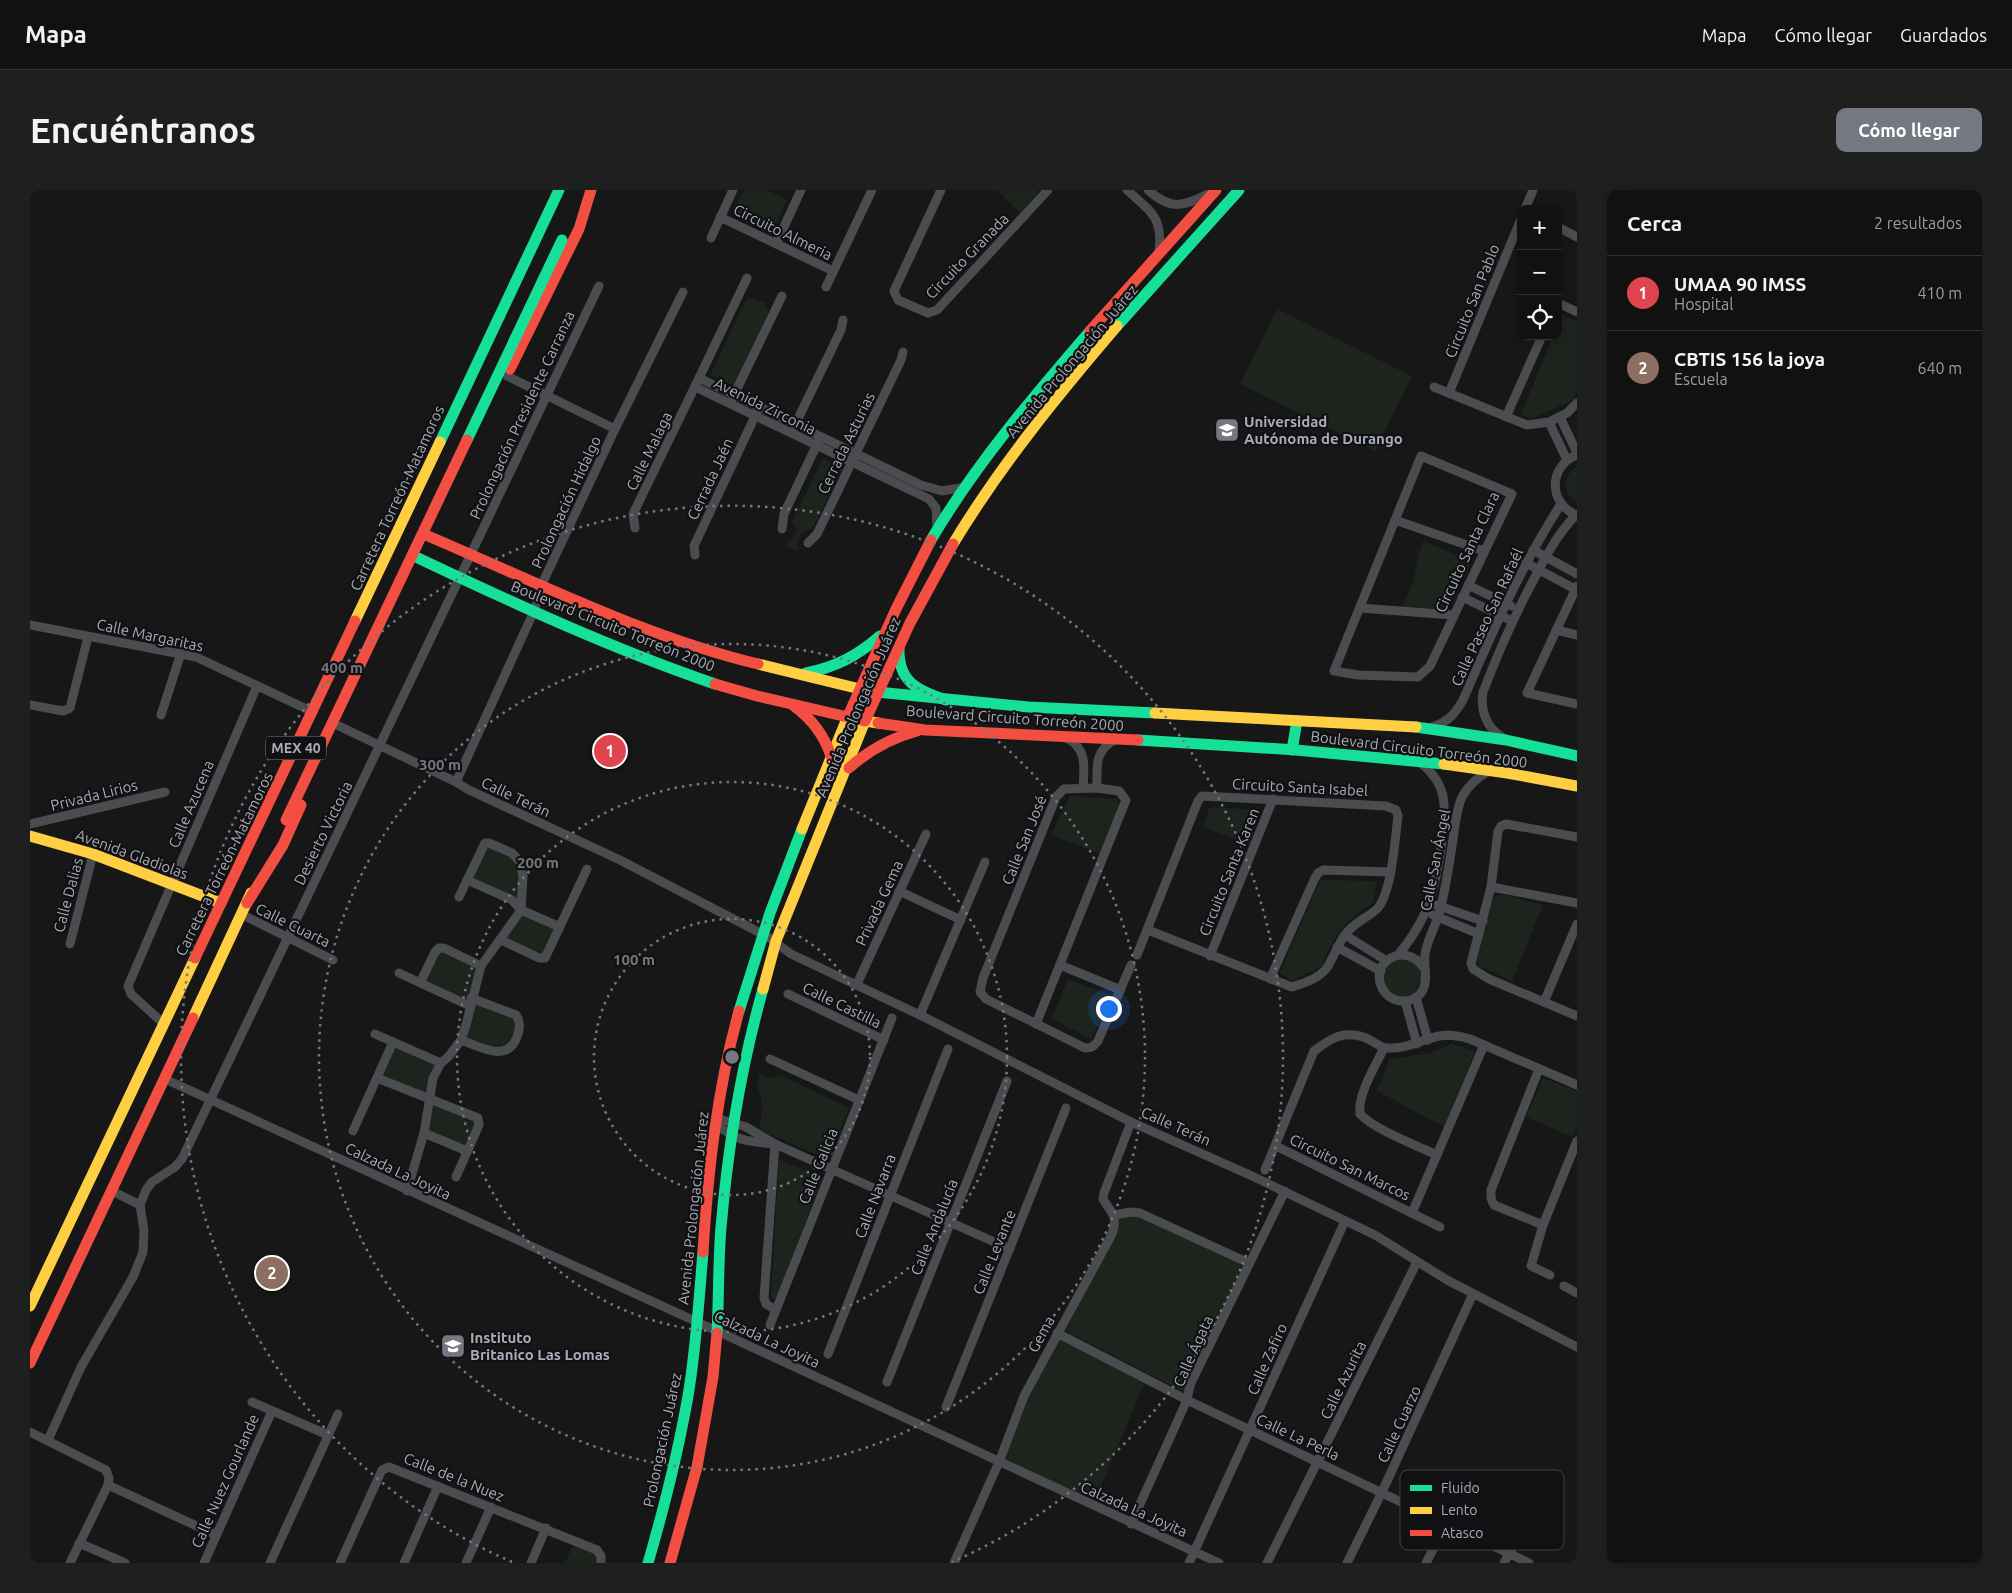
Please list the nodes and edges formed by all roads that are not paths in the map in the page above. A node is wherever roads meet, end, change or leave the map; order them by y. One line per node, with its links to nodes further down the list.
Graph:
1 (560, 190): 24 (main road, Carretera Torreón-Matamoros / MEX 40)
2 (586, 190): 145 (main road, MEX 40, bridge)
3 (591, 190): 36 (main road)
4 (733, 190): 15 (street, Circuito Almeria)
5 (801, 190): 20 (street)
6 (872, 190): 22 (street, Circuito Almeria)
7 (941, 190): 8 (street, Circuito Granada)
8 (1048, 190)
9 (1127, 190): 21 (street)
10 (1148, 190): 13 (street)
11 (1239, 190): 33 (main road, Avenida Prolongación Juárez)
12 (1533, 190): 14 (street)
13 (1216, 191): 21 (main road, Avenida Prolongación Juárez)
14 (1527, 205)
15 (720, 217): 19 (street, Circuito Almeria); 20 (street, Circuito Almeria)
16 (1517, 229): 40 (street, Circuito San Pablo)
17 (1562, 229): 18 (street)
18 (1577, 237)
19 (711, 238)
20 (776, 244): 22 (street, Circuito Almeria)
21 (1158, 253): 32 (main road, Avenida Prolongación Juárez)
22 (833, 271): 26 (street, Circuito Almeria)
23 (747, 278): 37 (street)
24 (517, 280): 56 (main road); 103 (main road, Carretera Torreón-Matamoros / MEX 40)
25 (599, 286): 42 (street, Prolongación Presidente Carranza)
26 (826, 287)
27 (683, 292): 49 (street, Prolongación Hidalgo)
28 (782, 296): 41 (street)
29 (1562, 305): 30 (street)
30 (1577, 312)
31 (843, 320): 50 (street)
32 (1100, 320): 33 (main road); 55 (main road, Avenida Prolongación Juárez)
33 (1113, 333): 97 (main road, Avenida Prolongación Juárez)
34 (1540, 340): 46 (street)
35 (903, 352): 53 (street, Cerrada Asturias)
36 (506, 376): 42 (street); 57 (main road)
37 (699, 378): 38 (street, Avenida Zirconia); 41 (street, Avenida Zirconia)
38 (695, 387): 44 (street, Avenida Zirconia); 62 (street, Calle Malaga)
39 (1434, 387): 40 (street)
40 (1450, 393): 46 (street)
41 (734, 395): 44 (street); 45 (street, Avenida Zirconia)
42 (547, 396): 49 (street); 71 (street, Prolongación Presidente Carranza)
43 (1577, 403): 47 (street)
44 (730, 404): 45 (street, Avenida Zirconia)
45 (757, 412): 50 (street, Avenida Zirconia); 72 (street, Cerrada Jaén)
46 (1506, 417): 48 (street)
47 (1560, 417): 48 (street); 52 (street)
48 (1549, 422): 54 (street)
49 (615, 429): 81 (street, Prolongación Hidalgo)
50 (794, 429): 51 (street, Avenida Zirconia)
51 (818, 441): 53 (street, Avenida Zirconia); 63 (street)
52 (1577, 454): 54 (street)
53 (854, 458): 55 (street, Avenida Zirconia); 64 (street, Avenida Zirconia); 67 (street, Cerrada Asturias)
54 (1566, 460): 58 (street)
55 (966, 487): 64 (main road, Avenida Prolongación Juárez)
56 (428, 492): 57 (main road); 61 (main road)
57 (444, 504): 65 (main road)
58 (1561, 504): 59 (street); 68 (street, Calle Paseo San Rafaél)
59 (1577, 515): 73 (street, Calle Paseo San Rafaél)
60 (1396, 520): 69 (street); 69 (street, Circuito Santa Clara); 86 (street, Circuito Santa Clara)
61 (412, 525): 66 (main road); 70 (main road)
62 (635, 528)
63 (782, 529)
64 (937, 533): 94 (main road, Avenida Prolongación Juárez)
65 (428, 536): 66 (main road); 71 (main road, Boulevard Circuito Torreón 2000); 74 (main road)
66 (412, 543): 70 (main road); 74 (main road)
67 (808, 543)
68 (1533, 550): 73 (street); 75 (street, Calle Paseo San Rafaél)
69 (1484, 551): 82 (street, Circuito Santa Clara)
70 (399, 552): 103 (main road)
71 (471, 555): 79 (street, Prolongación Presidente Carranza); 81 (main road, Boulevard Circuito Torreón 2000)
72 (696, 556)
73 (1546, 557): 76 (street, Calle Paseo San Rafaél); 77 (street)
74 (418, 558): 79 (main road, Boulevard Circuito Torreón 2000); 80 (main road)
75 (1526, 563): 76 (street); 85 (street, Calle Paseo San Rafaél)
76 (1539, 570): 83 (street); 87 (street, Calle Paseo San Rafaél)
77 (1577, 574)
78 (390, 575): 80 (main road)
79 (460, 578): 88 (main road, Boulevard Circuito Torreón 2000); 119 (street, Desierto Victoria)
80 (406, 582): 113 (main road)
81 (542, 584): 88 (street, Prolongación Hidalgo); 99 (main road, Boulevard Circuito Torreón 2000)
82 (1468, 585): 84 (street, Circuito Santa Clara); 85 (street)
83 (1576, 587): 93 (street)
84 (1462, 597): 89 (street, Circuito Santa Clara); 90 (street)
85 (1506, 604): 87 (street); 90 (street, Calle Paseo San Rafaél)
86 (1360, 608): 89 (street); 89 (street, Circuito Santa Clara)
87 (1518, 610): 91 (street, Calle Paseo San Rafaél)
88 (534, 611): 105 (main road, Boulevard Circuito Torreón 2000); 126 (street, Prolongación Hidalgo)
89 (1453, 615)
90 (1499, 615): 91 (street); 114 (street, Calle Paseo San Rafaél)
91 (1512, 621): 118 (street, Calle Paseo San Rafaél)
92 (30, 626): 96 (street, Calle Margaritas)
93 (1556, 630): 95 (street); 106 (street)
94 (884, 632): 99 (main road); 101 (main road, Avenida Prolongación Juárez)
95 (1577, 635)
96 (88, 636): 98 (street, Calle Margaritas); 107 (street)
97 (901, 640): 102 (main road, Avenida Prolongación Juárez); 104 (main road)
98 (181, 653): 100 (street, Calle Margaritas); 109 (street)
99 (802, 674): 101 (main road, Boulevard Circuito Torreón 2000)
100 (257, 686): 108 (street, Calle Margaritas); 141 (street, Calle Azucena)
101 (860, 689): 102 (main road, Boulevard Circuito Torreón 2000); 110 (main road, Avenida Prolongación Juárez)
102 (877, 692): 104 (main road, Boulevard Circuito Torreón 2000); 111 (main road, Avenida Prolongación Juárez)
103 (319, 700): 108 (main road, Carretera Torreón-Matamoros / MEX 40)
104 (946, 700): 112 (main road, Boulevard Circuito Torreón 2000)
105 (789, 702): 110 (main road, Boulevard Circuito Torreón 2000); 121 (main road)
106 (1577, 704)
107 (30, 705)
108 (313, 712): 149 (main road, Carretera Torreón-Matamoros / MEX 40)
109 (161, 715)
110 (848, 716): 111 (main road, Boulevard Circuito Torreón 2000); 121 (main road, Avenida Prolongación Juárez)
111 (865, 721): 115 (main road, Boulevard Circuito Torreón 2000); 125 (main road, Avenida Prolongación Juárez)
112 (1297, 721): 114 (main road, Boulevard Circuito Torreón 2000); 120 (main road)
113 (339, 726): 119 (street, Calle Terán); 145 (main road)
114 (1427, 729): 118 (main road, Boulevard Circuito Torreón 2000)
115 (924, 730): 116 (main road, Boulevard Circuito Torreón 2000); 125 (main road)
116 (1063, 737): 117 (main road, Boulevard Circuito Torreón 2000); 128 (street)
117 (1115, 740): 120 (main road, Boulevard Circuito Torreón 2000); 129 (street)
118 (1506, 740): 122 (main road, Boulevard Circuito Torreón 2000)
119 (380, 746): 126 (street, Calle Terán); 162 (street, Desierto Victoria)
120 (1292, 750): 123 (main road, Boulevard Circuito Torreón 2000)
121 (831, 756): 159 (main road, Avenida Prolongación Juárez)
122 (1577, 756)
123 (1417, 761): 124 (main road, Boulevard Circuito Torreón 2000); 146 (street, Calle San Ángel)
124 (1492, 770): 127 (main road, Boulevard Circuito Torreón 2000); 148 (street, Calle San Ángel)
125 (845, 772): 164 (main road, Avenida Prolongación Juárez)
126 (456, 782): 159 (street, Calle Terán)
127 (1577, 786)
128 (1083, 788): 129 (street, Calle San José); 191 (street, Calle San José)
129 (1097, 788): 172 (street, Calle San José)
130 (165, 792): 132 (street, Privada Lirios)
131 (1273, 800): 139 (street, Circuito Santa Isabel); 158 (street, Circuito Santa Isabel); 169 (street, Circuito Santa Karen)
132 (30, 824)
133 (926, 834): 143 (street, Privada Gema)
134 (30, 836): 136 (main road, Avenida Gladiolas)
135 (1577, 837): 142 (street)
136 (94, 854): 141 (main road, Avenida Gladiolas); 165 (street, Calle Dalias)
137 (985, 862): 154 (street, Calle San José)
138 (587, 869): 157 (street)
139 (1391, 872): 161 (street, Circuito Santa Isabel); 178 (street)
140 (467, 880): 144 (street); 150 (street); 150 (street)
141 (172, 884): 149 (main road, Avenida Gladiolas); 190 (street, Calle Azucena)
142 (1491, 887): 147 (street); 155 (street)
143 (899, 891): 154 (street); 180 (street, Privada Gema)
144 (459, 897)
145 (247, 903): 152 (main road, MEX 40)
146 (1429, 903): 148 (street); 151 (street, Calle San Ángel)
147 (1577, 903)
148 (1441, 907): 153 (street, Calle San Ángel); 155 (street)
149 (219, 908): 190 (main road, Carretera Torreón-Matamoros / MEX 40); 205 (main road)
150 (522, 910): 157 (street); 163 (street)
151 (1426, 912): 153 (street); 168 (street, Calle San Ángel)
152 (241, 914): 162 (street, Calle Cuarta); 205 (main road, MEX 40)
153 (1438, 918): 160 (street); 175 (street, Calle San Ángel)
154 (960, 920): 187 (street, Calle San José)
155 (1483, 921): 160 (street)
156 (1577, 924): 186 (street)
157 (560, 927): 163 (street)
158 (1148, 930): 167 (street, Circuito Santa Isabel); 169 (street, Circuito Santa Isabel)
159 (762, 934): 164 (street, Calle Terán); 212 (main road, Avenida Prolongación Juárez)
160 (1479, 934): 186 (street)
161 (1345, 935): 166 (street, Circuito Santa Isabel); 171 (street)
162 (289, 938): 170 (street, Calle Cuarta); 209 (street, Desierto Victoria)
163 (501, 940): 174 (street)
164 (776, 942): 180 (street, Calle Terán); 213 (main road, Avenida Prolongación Juárez)
165 (70, 944)
166 (1337, 948): 176 (street); 178 (street, Circuito Santa Isabel)
167 (1137, 955)
168 (1398, 955): 171 (street); 175 (street)
169 (1210, 956): 178 (street, Circuito Santa Isabel)
170 (333, 960)
171 (1387, 961): 176 (street)
172 (1060, 965): 181 (street); 191 (street, Calle San José)
173 (1132, 965): 181 (street)
174 (481, 966): 179 (street); 185 (street)
175 (1424, 967): 183 (street)
176 (1380, 971): 184 (street)
177 (399, 973): 179 (street)
178 (1270, 979)
179 (420, 983): 185 (street)
180 (856, 984): 187 (street, Calle Terán)
181 (1121, 990): 191 (street, Calle San José)
182 (788, 994): 194 (street, Calle Castilla)
183 (1416, 997): 184 (street); 195 (street)
184 (1405, 1001): 196 (street)
185 (471, 1002): 193 (street); 193 (street)
186 (1544, 1002): 188 (street)
187 (920, 1015): 214 (street, Calle Terán)
188 (1577, 1016)
189 (892, 1018): 194 (street, Calle Galicia)
190 (164, 1024): 244 (main road, Carretera Torreón-Matamoros / MEX 40)
191 (1036, 1024)
192 (375, 1034): 198 (street)
193 (461, 1040): 202 (street)
194 (884, 1040): 210 (street, Calle Galicia)
195 (1428, 1040): 196 (street); 197 (street)
196 (1417, 1044): 199 (street)
197 (1484, 1045): 203 (street); 222 (street, Circuito San Marcos)
198 (391, 1046): 202 (street); 204 (street)
199 (1384, 1048): 220 (street, Circuito San Marcos); 222 (street)
200 (948, 1049): 229 (street, Calle Navarra)
201 (770, 1059): 210 (street)
202 (441, 1063): 208 (street)
203 (1539, 1068): 207 (street); 235 (street)
204 (377, 1078): 208 (street); 215 (street)
205 (165, 1079): 209 (street, Calzada La Joyita); 227 (main road, MEX 40)
206 (1007, 1081): 234 (street, Calle Andalucía)
207 (1577, 1085)
208 (428, 1099): 216 (street); 221 (street)
209 (211, 1100): 226 (street, Calzada La Joyita); 230 (street, Desierto Victoria)
210 (859, 1100): 223 (street, Calle Galicia)
211 (1066, 1108): 237 (street, Calle Levante)
212 (716, 1121): 213 (street); 217 (street); 246 (main road, Avenida Prolongación Juárez)
213 (733, 1122): 217 (main road, Avenida Prolongación Juárez); 219 (street)
214 (1131, 1122): 228 (street, Calle Terán); 232 (street)
215 (353, 1131)
216 (424, 1132): 221 (street); 226 (street)
217 (731, 1136): 219 (street); 248 (main road, Avenida Prolongación Juárez)
218 (1577, 1141): 235 (street)
219 (776, 1144): 223 (street); 245 (street)
220 (1276, 1146): 224 (street, Circuito San Marcos); 231 (street, Circuito San Marcos)
221 (467, 1151): 225 (street)
222 (1437, 1155): 231 (street, Circuito San Marcos)
223 (831, 1170): 229 (street); 245 (street, Calle Galicia)
224 (1265, 1170)
225 (456, 1177)
226 (407, 1190): 246 (street, Calzada La Joyita)
227 (112, 1191): 230 (street); 252 (main road, MEX 40)
228 (1285, 1191): 233 (street, Calle Terán); 239 (street, Calle Ágata)
229 (890, 1196): 234 (street); 251 (street, Calle Navarra)
230 (140, 1206): 262 (street)
231 (1412, 1213): 236 (street, Circuito San Marcos)
232 (1114, 1215): 239 (street); 249 (street, Gema)
233 (1345, 1221): 238 (street, Calle Terán); 259 (street, Calle Zafiro)
234 (951, 1223): 237 (street); 253 (street, Calle Andalucía)
235 (1543, 1225): 240 (street)
236 (1440, 1227)
237 (1010, 1249): 256 (street, Calle Levante)
238 (1417, 1262): 243 (street, Calle Terán); 264 (street, Calle Azurita)
239 (1249, 1263): 254 (street, Calle Ágata)
240 (1550, 1274)
241 (1564, 1286): 242 (street)
242 (1577, 1293)
243 (1473, 1294): 250 (street, Calle Terán); 267 (street, Calle Cuarzo)
244 (30, 1306)
245 (776, 1310): 247 (street, Calle Galicia)
246 (697, 1322): 248 (street, Calzada La Joyita); 288 (main road, Prolongación Juárez)
247 (770, 1325)
248 (717, 1331): 263 (street, Calzada La Joyita); 289 (main road)
249 (1057, 1334): 254 (street, Calle La Perla); 263 (street, Gema)
250 (1577, 1347)
251 (828, 1354)
252 (30, 1363)
253 (887, 1382)
254 (1186, 1400): 259 (street, Calle La Perla); 270 (street, Calle Ágata)
255 (252, 1402): 257 (street)
256 (946, 1407)
257 (272, 1411): 261 (street); 272 (street, Calle Nuez Gourlande)
258 (338, 1414): 261 (street)
259 (1250, 1430): 264 (street, Calle La Perla); 277 (street, Calle Zafiro)
260 (30, 1432): 262 (street)
261 (328, 1435): 282 (street)
262 (48, 1440): 265 (street)
263 (999, 1462): 270 (street, Calzada La Joyita); 290 (street, Gema)
264 (1318, 1462): 267 (street, Calle La Perla); 293 (street, Calle Azurita)
265 (108, 1485): 272 (street); 273 (street)
266 (438, 1486): 269 (street, Calle de la Nuez); 283 (street, Calle de la Nuez); 284 (street)
267 (1382, 1492): 268 (street, Calle La Perla); 294 (street, Calle Cuarzo)
268 (1400, 1501)
269 (491, 1507): 271 (street, Calle de la Nuez); 285 (street)
270 (1131, 1524): 277 (street, Calzada La Joyita)
271 (546, 1528): 286 (street); 287 (street, Calle de la Nuez)
272 (216, 1535): 281 (street, Calle Nuez Gourlande)
273 (79, 1543): 279 (street); 280 (street)
274 (1433, 1550): 295 (street)
275 (1501, 1550): 278 (street, Calle La Perla)
276 (1512, 1550): 278 (street)
277 (1194, 1552): 291 (street, Calle Zafiro); 292 (street, Calzada La Joyita)
278 (1510, 1554): 296 (street); 297 (street, Calle La Perla)
279 (70, 1563)
280 (125, 1563)
281 (204, 1563)
282 (270, 1563)
283 (340, 1563)
284 (404, 1563)
285 (466, 1563)
286 (531, 1563)
287 (601, 1563)
288 (648, 1563)
289 (670, 1563)
290 (954, 1563)
291 (1189, 1563)
292 (1219, 1563)
293 (1267, 1563)
294 (1346, 1563)
295 (1426, 1563)
296 (1504, 1563)
297 (1528, 1563)

